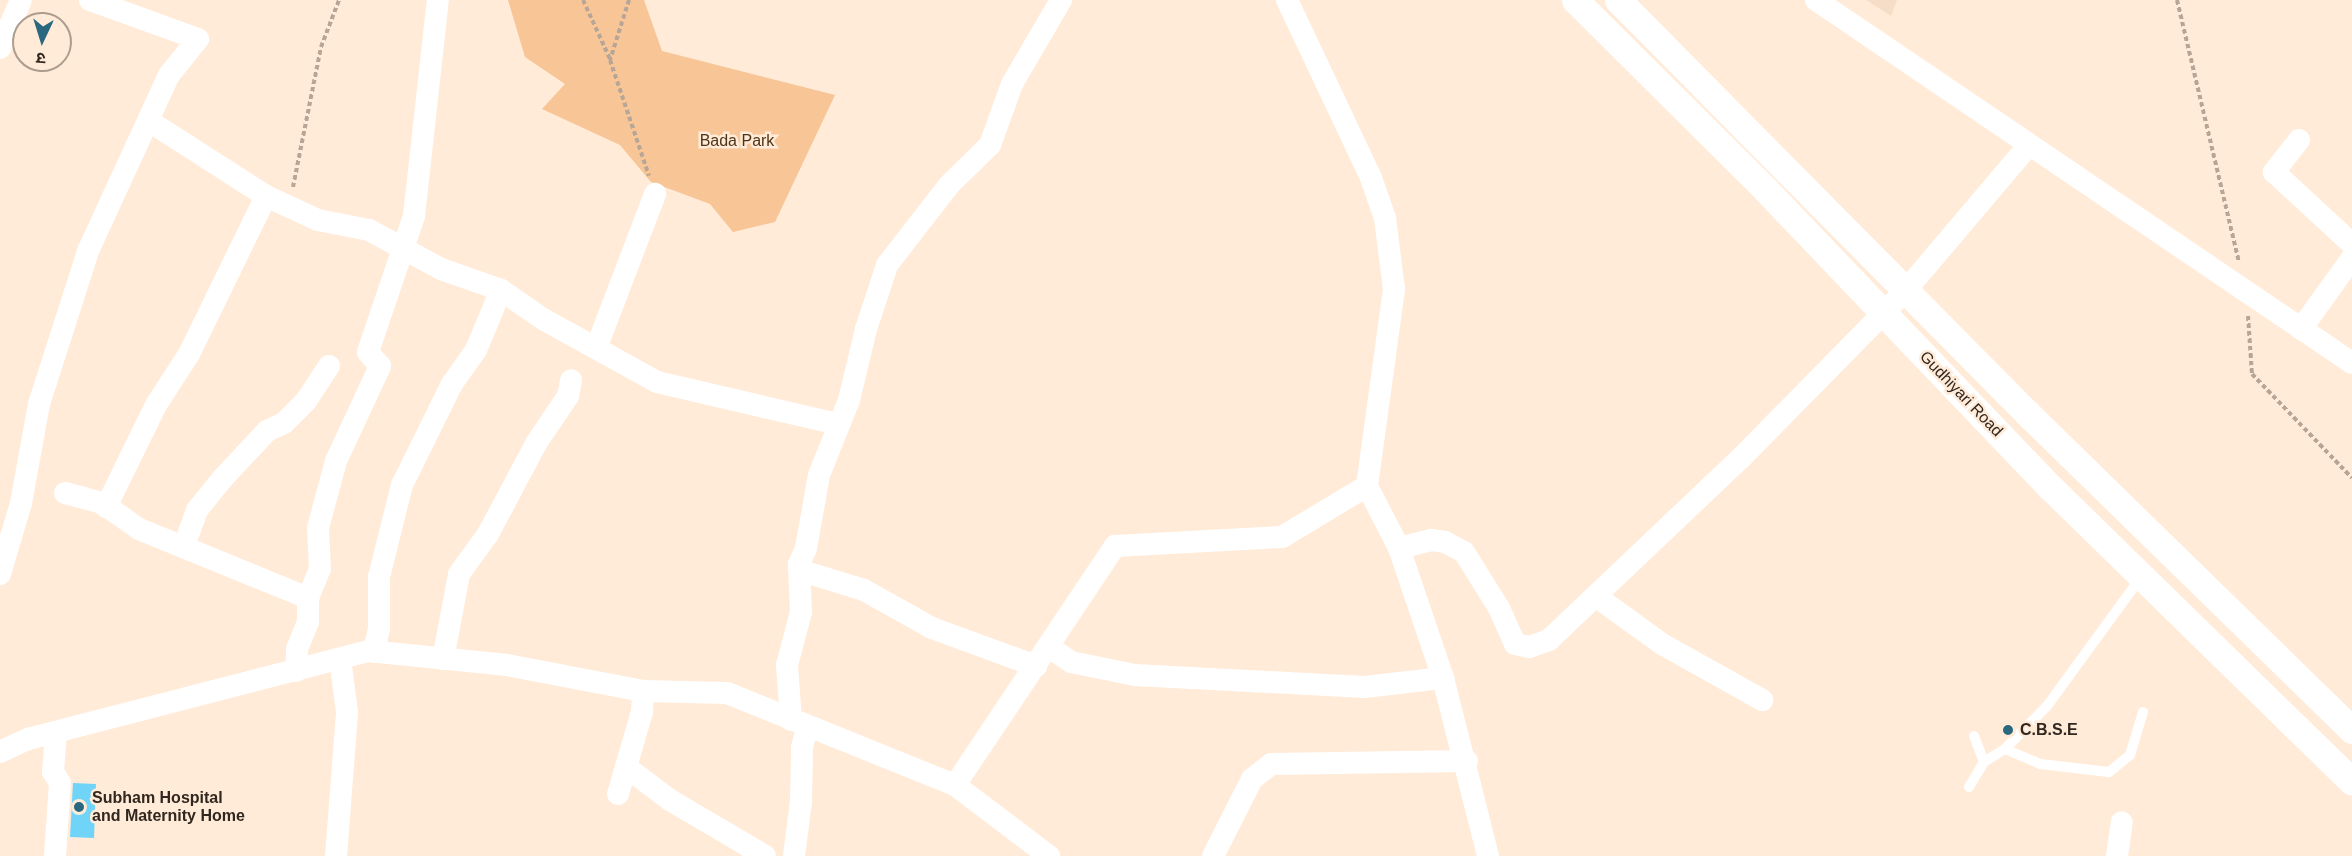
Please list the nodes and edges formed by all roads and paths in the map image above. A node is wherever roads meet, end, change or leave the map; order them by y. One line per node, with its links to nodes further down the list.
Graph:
1 (21, 0): 13 (street)
2 (339, 0): 20 (path)
3 (438, 0): 22 (street)
4 (583, 0): 14 (path)
5 (628, 0): 14 (path)
6 (1061, 0): 33 (street)
7 (1287, 0): 35 (street)
8 (1575, 0): 27 (street, Gudhiyari Road)
9 (1618, 0): 25 (street, Gudhiyari Road)
10 (1816, 0): 17 (street)
11 (2177, 0): 26 (path)
12 (104, 2): 15 (street)
13 (0, 48)
14 (610, 60): 18 (path)
15 (149, 121): 19 (street); 41 (street)
16 (2299, 140): 21 (street)
17 (2028, 145): 25 (street); 26 (street)
18 (655, 194): 29 (street)
19 (266, 196): 20 (street); 37 (street)
20 (291, 205): 22 (street)
21 (2352, 244)
22 (403, 247): 24 (street); 44 (street)
23 (2352, 258): 28 (street)
24 (501, 290): 29 (street); 46 (street)
25 (1906, 290): 27 (street); 56 (street, Gudhiyari Road)
26 (2247, 293): 28 (street); 34 (path)
27 (1884, 313): 42 (street, Gudhiyari Road); 43 (street)
28 (2301, 329): 30 (street)
29 (597, 346): 33 (street)
30 (2352, 363)
31 (329, 366): 38 (street)
32 (571, 380): 48 (street)
33 (838, 424): 40 (street)
34 (2352, 478)
35 (1367, 486): 39 (street); 45 (street)
36 (64, 493): 37 (street)
37 (106, 507): 38 (street)
38 (184, 546): 44 (street)
39 (1399, 548): 43 (street); 51 (street)
40 (799, 570): 49 (street); 55 (street)
41 (0, 574)
42 (2141, 577): 59 (lane); 64 (street, Gudhiyari Road)
43 (1597, 597): 53 (street)
44 (308, 598): 50 (street)
45 (1049, 646): 49 (street); 51 (street)
46 (374, 652): 47 (street); 48 (street)
47 (340, 659): 50 (street); 70 (street)
48 (443, 659): 52 (street)
49 (1036, 666): 65 (street)
50 (296, 671): 57 (street)
51 (1443, 678): 61 (street)
52 (643, 691): 55 (street); 63 (street)
53 (1762, 700)
54 (2143, 712): 59 (lane)
55 (799, 723): 65 (street); 72 (street)
56 (2352, 730)
57 (56, 732): 60 (street); 69 (street)
58 (1974, 736): 62 (lane)
59 (2005, 749): 62 (lane)
60 (0, 752)
61 (1467, 760): 74 (street); 75 (street)
62 (1984, 762): 66 (lane)
63 (626, 767): 67 (street); 71 (street)
64 (2352, 782)
65 (955, 785): 73 (street)
66 (1969, 787)
67 (618, 794)
68 (2122, 822): 76 (street)
69 (55, 856)
70 (336, 856)
71 (765, 856)
72 (794, 856)
73 (1049, 856)
74 (1213, 856)
75 (1488, 856)
76 (2117, 856)

